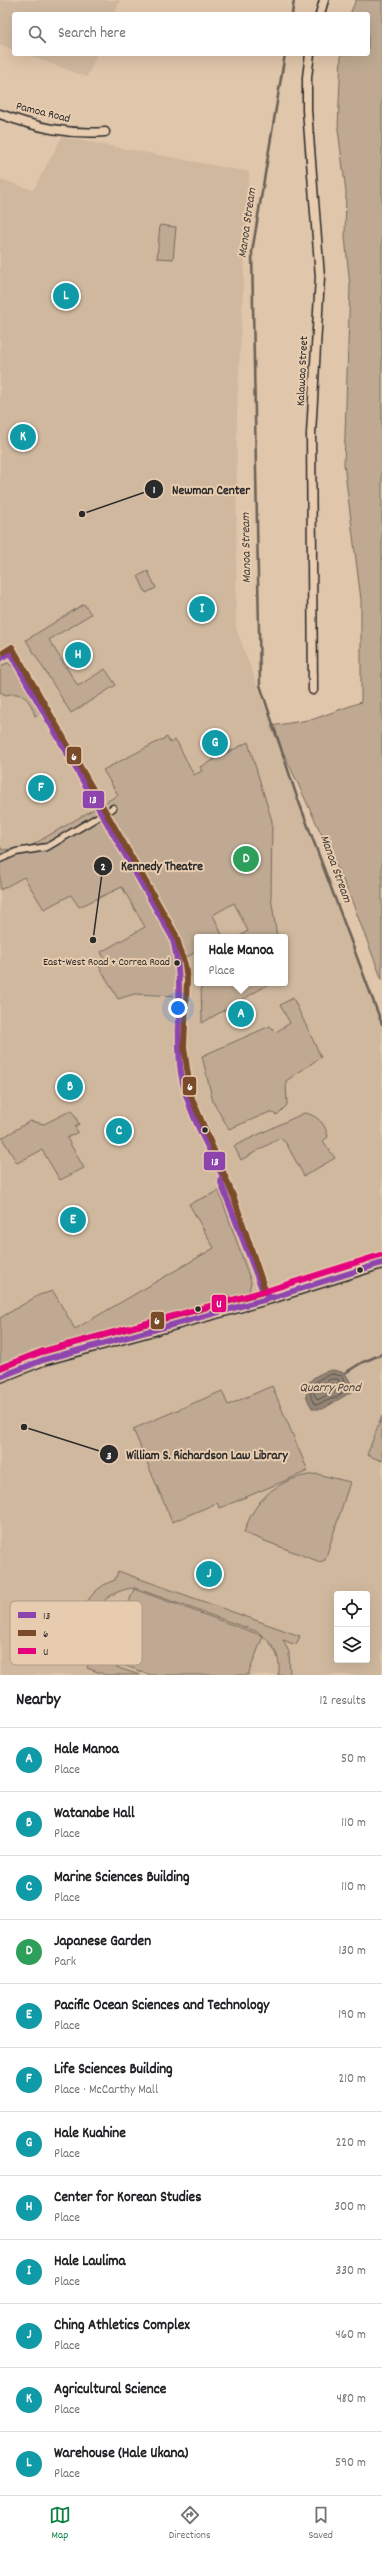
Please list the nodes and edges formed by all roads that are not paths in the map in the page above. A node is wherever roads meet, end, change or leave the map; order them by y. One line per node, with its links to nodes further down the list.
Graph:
1 (324, 0): 2 (street)
2 (321, 12)
3 (310, 56): 6 (street, Kalawao Street)
4 (0, 114): 5 (street, Pamoa Road)
5 (105, 132)
6 (313, 690)
7 (113, 808): 8 (street)
8 (0, 859)
9 (382, 1263): 10 (street)
10 (0, 1377)

